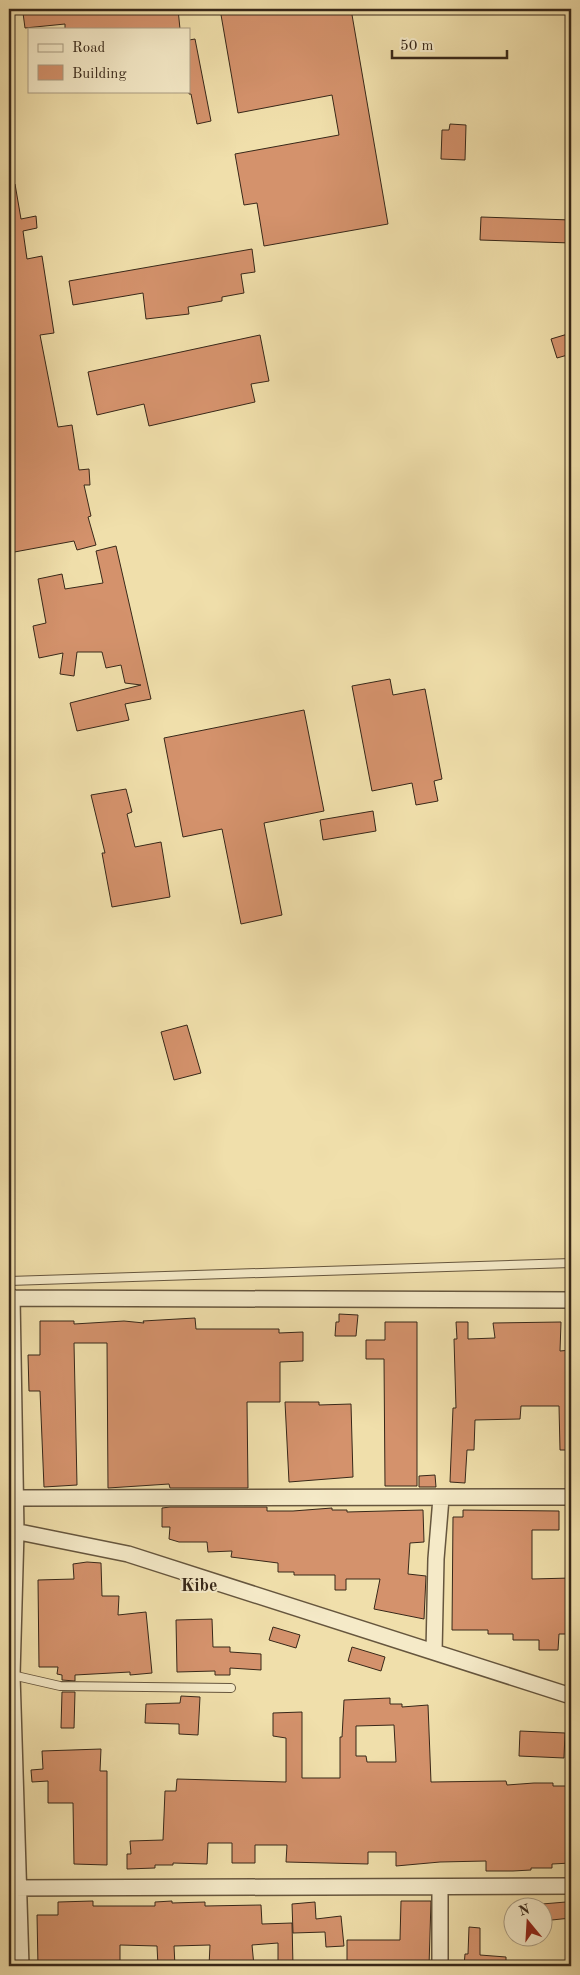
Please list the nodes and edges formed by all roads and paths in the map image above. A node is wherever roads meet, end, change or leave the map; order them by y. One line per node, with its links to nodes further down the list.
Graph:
1 (9, 9): 2 (lane)
2 (9, 41)
3 (571, 1263): 4 (lane)
4 (9, 1281)
5 (10, 1298): 6 (street); 7 (street)
6 (571, 1300)
7 (11, 1416): 9 (street)
8 (571, 1497): 10 (street)
9 (15, 1498): 10 (street); 11 (street)
10 (441, 1498): 12 (street)
11 (12, 1530): 12 (street); 13 (street)
12 (434, 1652): 16 (street)
13 (12, 1675): 14 (lane); 15 (street)
14 (231, 1688)
15 (11, 1693): 19 (street)
16 (571, 1696)
17 (571, 1886): 18 (street)
18 (440, 1887): 19 (street); 21 (street)
19 (14, 1888): 20 (street)
20 (21, 1966)
21 (440, 1966)

